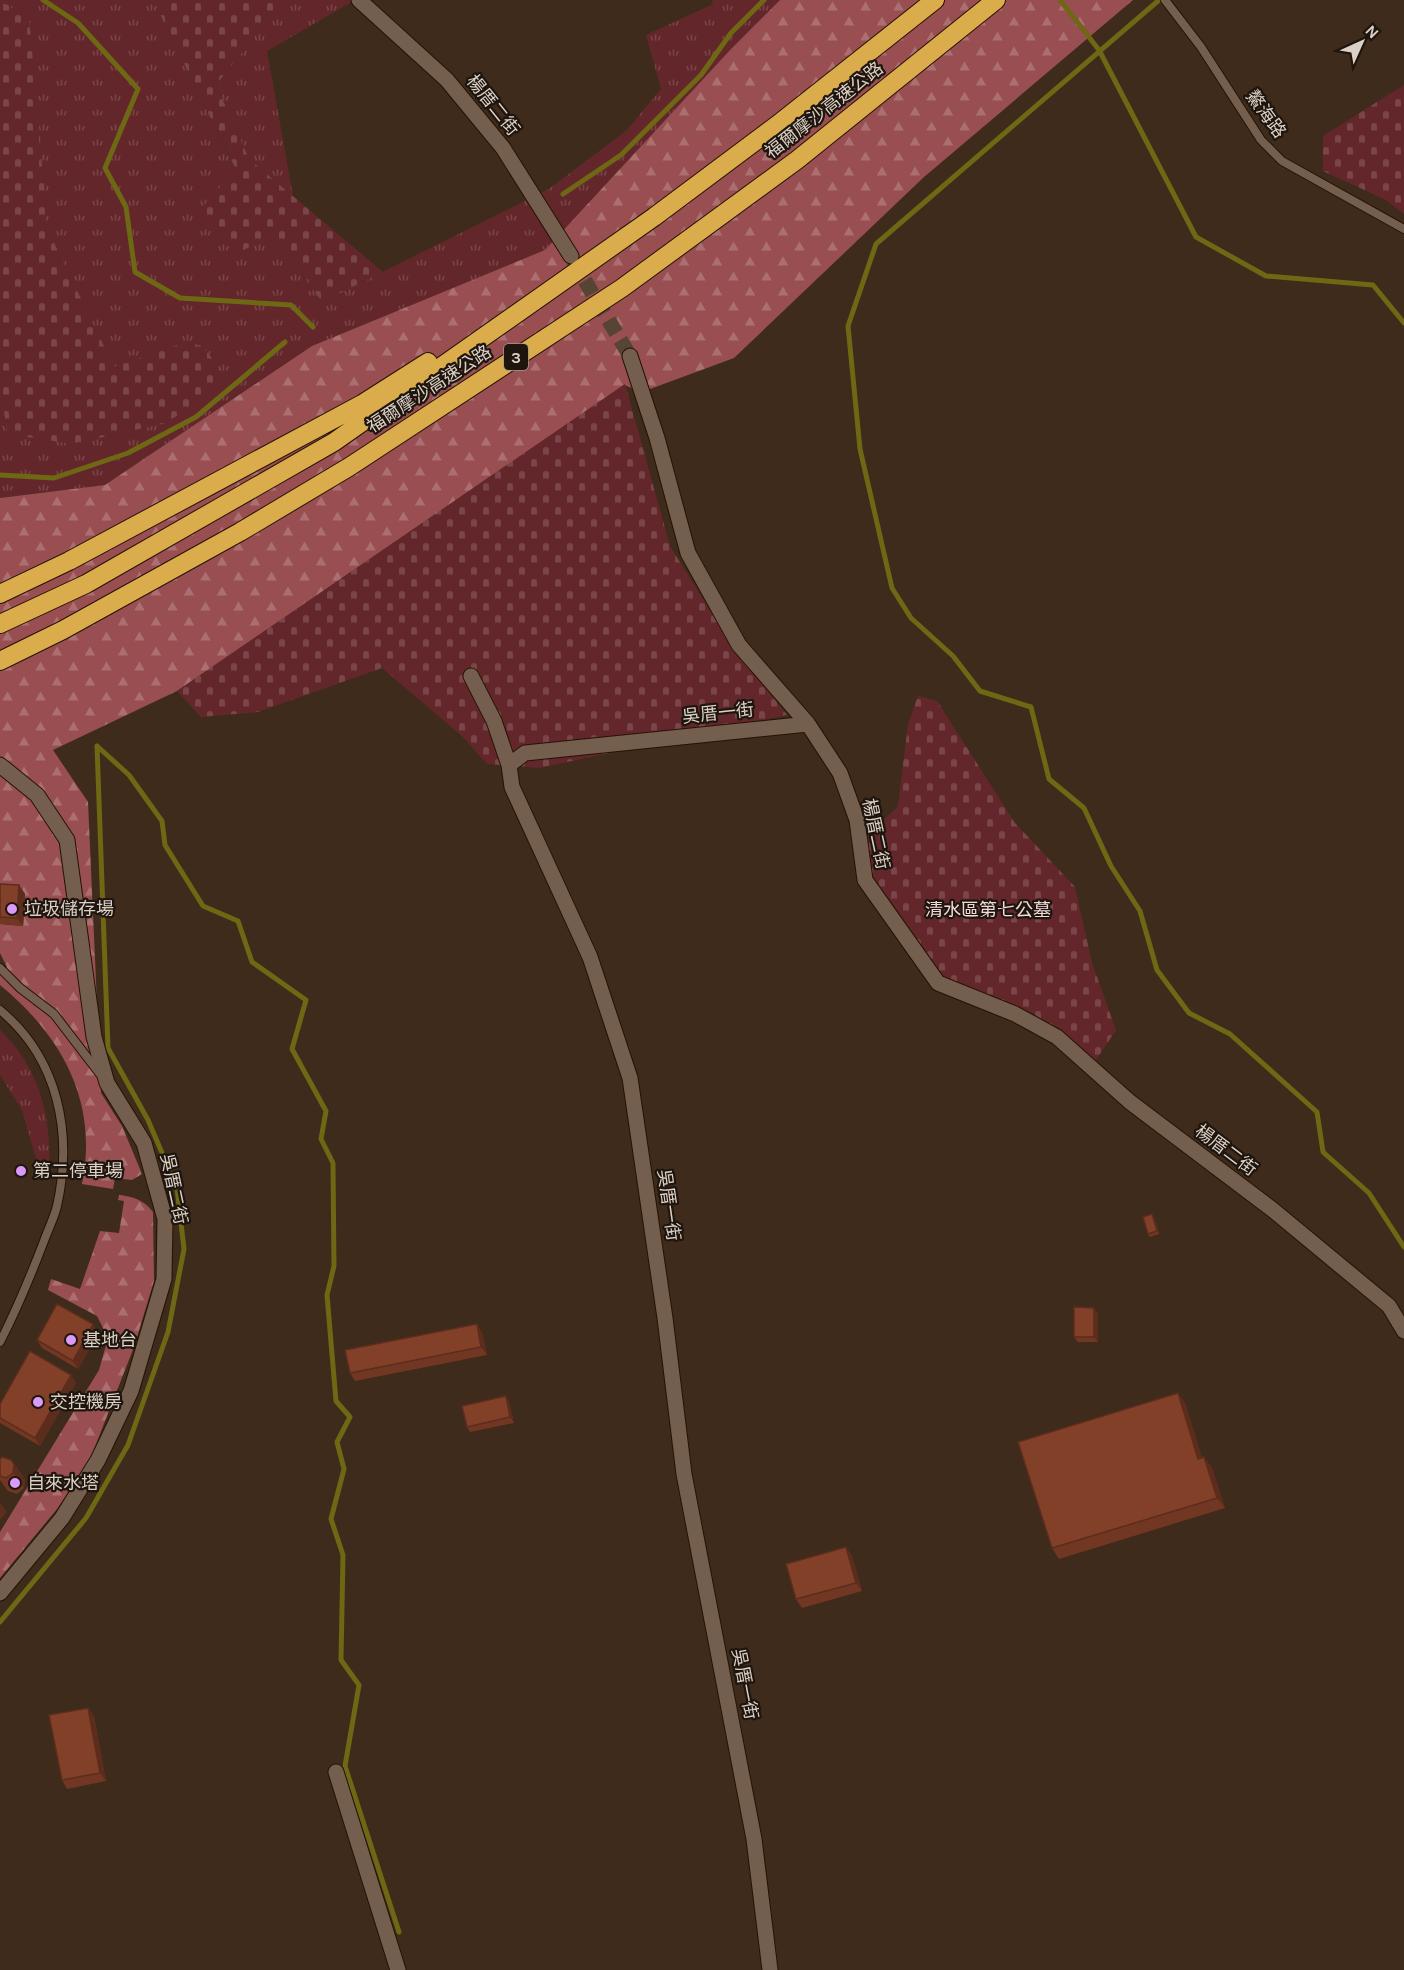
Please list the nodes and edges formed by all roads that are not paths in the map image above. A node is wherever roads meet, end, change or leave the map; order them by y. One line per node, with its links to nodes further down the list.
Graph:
1 (359, 0): 7 (street, 楊厝二街)
2 (935, 0): 5 (highway, 福爾摩沙高速公路 / 3)
3 (996, 0): 11 (highway, 福爾摩沙高速公路 / 3)
4 (1165, 0): 6 (lane, 鰲海路)
5 (654, 217): 9 (highway); 10 (highway, 福爾摩沙高速公路 / 3)
6 (1404, 229)
7 (571, 256)
8 (630, 356): 13 (street, 楊厝二街)
9 (0, 594)
10 (0, 624)
11 (0, 661)
12 (471, 675): 15 (street)
13 (808, 723): 15 (street, 吳厝一街); 19 (street, 楊厝二街)
14 (0, 765): 18 (street, 吳厝二街)
15 (509, 765): 24 (street, 吳厝一街)
16 (0, 968): 18 (lane)
17 (0, 1010): 20 (lane)
18 (107, 1083): 21 (street, 吳厝二街)
19 (1404, 1331)
20 (0, 1342)
21 (0, 1593)
22 (336, 1772): 23 (street)
23 (398, 1970)
24 (770, 1970)

